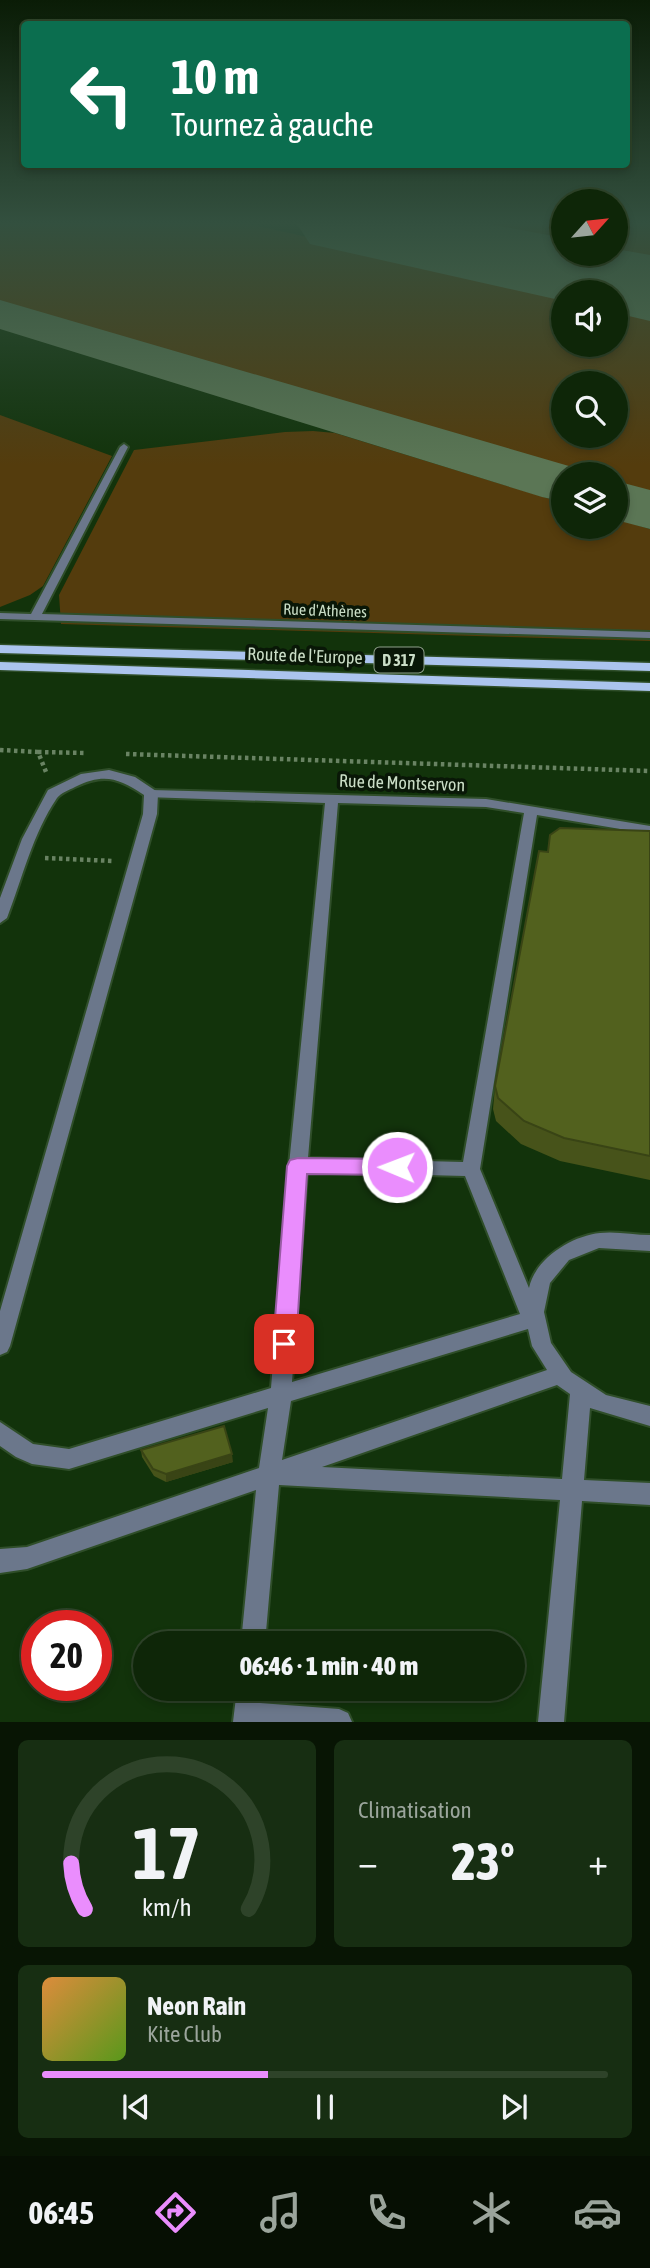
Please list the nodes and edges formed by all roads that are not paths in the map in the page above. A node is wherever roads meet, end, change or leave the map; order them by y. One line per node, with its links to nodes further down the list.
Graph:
1 (124, 447): 3 (street)
2 (0, 616): 3 (street, Rue d'Athènes)
3 (35, 617): 4 (street, Rue d'Athènes)
4 (650, 635)
5 (0, 649): 7 (main road, Route de l'Europe / D 317)
6 (0, 666): 8 (main road, Route de l'Europe / D 317)
7 (650, 667)
8 (650, 687)
9 (151, 794): 10 (street, Rue de Montservon); 13 (street); 18 (street)
10 (332, 798): 11 (street, Rue de Montservon); 14 (street)
11 (531, 812): 12 (street, Rue de Montservon); 15 (street)
12 (650, 830)
13 (0, 918)
14 (298, 1166): 15 (street); 21 (street)
15 (471, 1169): 17 (street)
16 (650, 1243): 17 (street)
17 (532, 1319): 19 (street); 21 (street)
18 (0, 1346)
19 (560, 1375): 20 (street); 24 (street)
20 (581, 1394): 22 (street); 25 (street)
21 (281, 1395): 23 (street); 24 (street)
22 (650, 1416)
23 (0, 1432)
24 (269, 1475): 25 (street); 27 (street); 28 (street)
25 (572, 1490): 26 (street); 31 (street)
26 (650, 1494)
27 (0, 1561)
28 (254, 1631)
29 (246, 1718): 30 (street)
30 (339, 1722)
31 (551, 1722)

